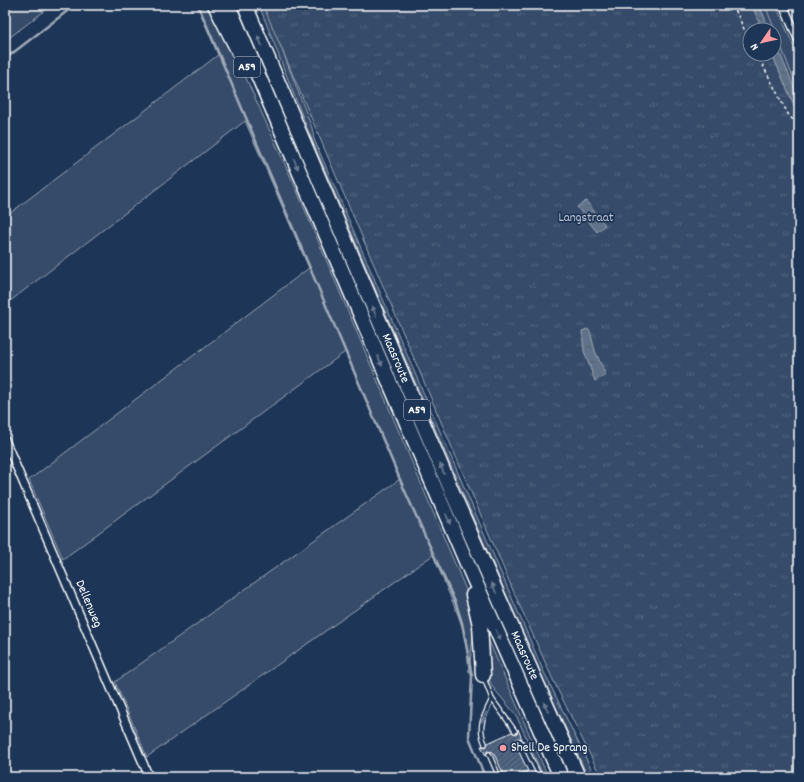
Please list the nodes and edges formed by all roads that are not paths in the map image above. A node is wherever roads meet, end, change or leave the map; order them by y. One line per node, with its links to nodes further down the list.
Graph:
1 (215, 5): 6 (highway, A59)
2 (228, 5): 6 (highway, Maasroute / A59)
3 (245, 5): 19 (highway, Maasroute / A59, one-way to 3)
4 (783, 5): 5 (street)
5 (799, 41)
6 (281, 128): 8 (highway, Maasroute / A59, one-way to 8)
7 (5, 440): 15 (street, Dellenweg)
8 (466, 561): 9 (highway, A59); 18 (highway, Maasroute / A59, one-way to 18)
9 (483, 675): 10 (lane, A59)
10 (492, 700): 11 (lane, A59); 13 (lane, one-way to 13)
11 (515, 731)
12 (520, 741): 17 (lane)
13 (485, 744)
14 (489, 754): 16 (lane)
15 (149, 777)
16 (499, 777)
17 (540, 777)
18 (561, 777)
19 (578, 777)

